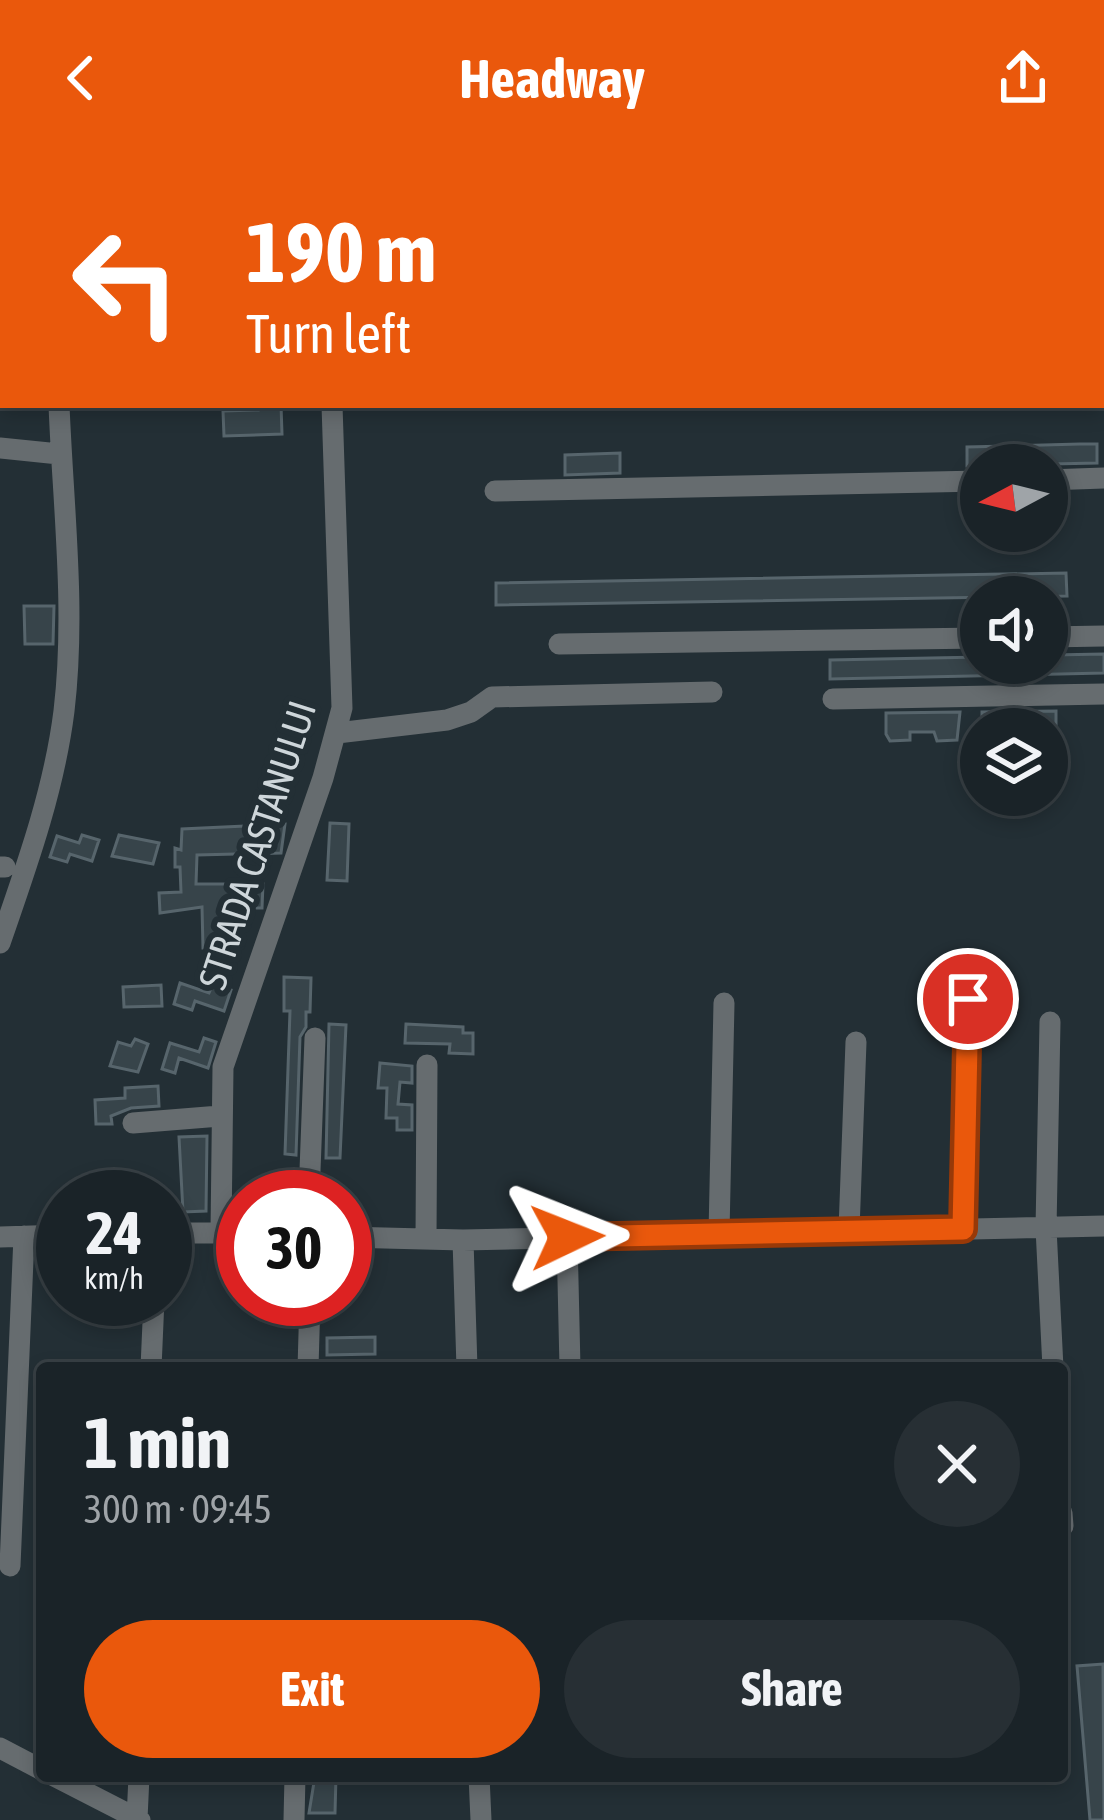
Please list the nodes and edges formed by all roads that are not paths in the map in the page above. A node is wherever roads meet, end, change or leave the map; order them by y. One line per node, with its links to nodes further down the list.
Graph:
1 (59, 408): 4 (street)
2 (332, 408): 16 (street, STRADA CASTANULUI)
3 (0, 448): 4 (street)
4 (59, 454): 17 (street)
5 (1104, 478): 6 (street)
6 (1068, 479)
7 (960, 481): 8 (street)
8 (495, 491)
9 (1104, 636): 10 (street)
10 (1068, 637)
11 (960, 638): 12 (street)
12 (559, 644)
13 (712, 692): 16 (street)
14 (1104, 694): 15 (street)
15 (833, 699)
16 (338, 733): 24 (street, STRADA CASTANULUI)
17 (0, 944)
18 (968, 999): 30 (street)
19 (724, 1003): 32 (street)
20 (1050, 1022): 29 (street)
21 (315, 1038): 27 (street)
22 (856, 1042): 31 (street)
23 (427, 1064): 38 (street)
24 (220, 1116): 25 (street); 26 (street, STRADA CASTANULUI)
25 (133, 1123)
26 (226, 1170)
27 (310, 1170)
28 (1104, 1226): 29 (street)
29 (1046, 1228): 30 (street); 46 (street)
30 (963, 1229): 31 (street)
31 (849, 1230): 32 (street)
32 (718, 1233): 36 (street)
33 (24, 1236): 34 (street); 35 (street); 47 (street)
34 (36, 1236)
35 (0, 1237)
36 (567, 1237): 39 (street); 45 (street)
37 (372, 1238): 38 (street)
38 (426, 1239): 39 (street)
39 (463, 1240): 44 (street)
40 (153, 1326): 42 (street)
41 (309, 1326): 43 (street)
42 (152, 1362)
43 (308, 1362)
44 (467, 1362)
45 (570, 1362)
46 (1054, 1362)
47 (10, 1566)
48 (0, 1748): 49 (street)
49 (36, 1767)
50 (66, 1782): 54 (street)
51 (139, 1782): 54 (street)
52 (295, 1782): 55 (street)
53 (479, 1782): 56 (street)
54 (139, 1819)
55 (294, 1820)
56 (481, 1820)

